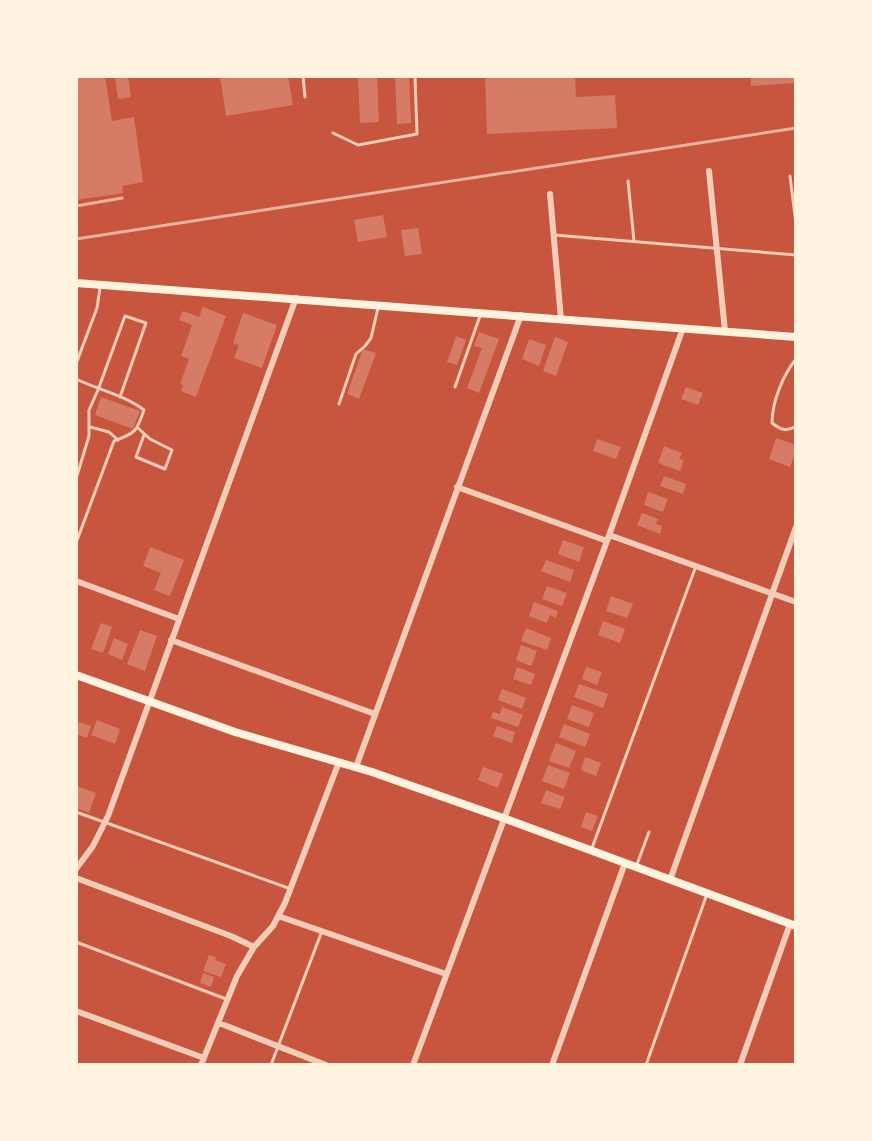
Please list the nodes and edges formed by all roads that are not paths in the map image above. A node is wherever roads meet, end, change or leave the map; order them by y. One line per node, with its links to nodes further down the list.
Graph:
1 (303, 76): 3 (lane)
2 (415, 76): 4 (lane)
3 (305, 97)
4 (333, 133)
5 (709, 171): 12 (street)
6 (790, 176): 9 (lane)
7 (628, 181): 11 (lane)
8 (550, 194): 10 (street)
9 (796, 224)
10 (554, 235): 11 (lane); 20 (street)
11 (635, 242): 12 (lane)
12 (717, 249): 13 (lane); 22 (street)
13 (796, 255)
14 (76, 283): 15 (main road)
15 (101, 285): 16 (main road); 25 (lane)
16 (296, 298): 17 (main road); 45 (street)
17 (380, 305): 18 (main road); 30 (lane)
18 (481, 312): 19 (main road); 27 (lane)
19 (521, 315): 20 (main road); 37 (street)
20 (561, 319): 21 (main road)
21 (683, 328): 22 (main road); 39 (street)
22 (725, 331): 23 (main road)
23 (796, 337)
24 (796, 359): 31 (lane)
25 (76, 364)
26 (76, 379): 28 (lane)
27 (455, 387)
28 (98, 390): 29 (lane); 29 (lane); 32 (lane)
29 (120, 397): 33 (lane)
30 (339, 404)
31 (796, 426)
32 (89, 427): 35 (lane); 36 (lane)
33 (138, 428): 34 (lane); 35 (lane)
34 (144, 435): 34 (lane)
35 (118, 440): 40 (lane)
36 (76, 479)
37 (457, 487): 39 (street); 49 (street)
38 (796, 527): 43 (street)
39 (608, 538): 41 (street); 53 (street)
40 (76, 543)
41 (696, 566): 43 (street); 56 (lane)
42 (76, 581): 45 (street)
43 (772, 594): 44 (street); 61 (street)
44 (796, 602)
45 (179, 619): 46 (street)
46 (171, 640): 48 (street); 49 (street)
47 (76, 675): 48 (main road)
48 (149, 702): 50 (main road); 54 (street)
49 (375, 714): 51 (street)
50 (339, 762): 51 (main road); 62 (street)
51 (356, 767): 53 (main road)
52 (76, 812): 54 (lane)
53 (503, 818): 56 (main road); 69 (street)
54 (105, 822): 59 (street); 62 (lane)
55 (649, 832): 58 (lane)
56 (592, 850): 57 (main road)
57 (625, 863): 58 (main road); 78 (street)
58 (636, 867): 61 (main road)
59 (76, 869)
60 (76, 878): 68 (street)
61 (670, 880): 63 (main road)
62 (291, 889): 64 (street)
63 (707, 894): 65 (main road); 79 (lane)
64 (278, 916): 66 (street); 68 (street)
65 (793, 925): 80 (street)
66 (322, 931): 69 (street); 73 (lane)
67 (76, 942): 70 (lane)
68 (254, 947): 70 (street)
69 (446, 974): 77 (street)
70 (228, 1000): 72 (street)
71 (76, 1011): 74 (street)
72 (219, 1023): 73 (street); 74 (street)
73 (278, 1046): 75 (lane); 76 (street)
74 (203, 1062)
75 (271, 1065)
76 (326, 1065)
77 (413, 1065)
78 (552, 1065)
79 (646, 1065)
80 (740, 1065)

